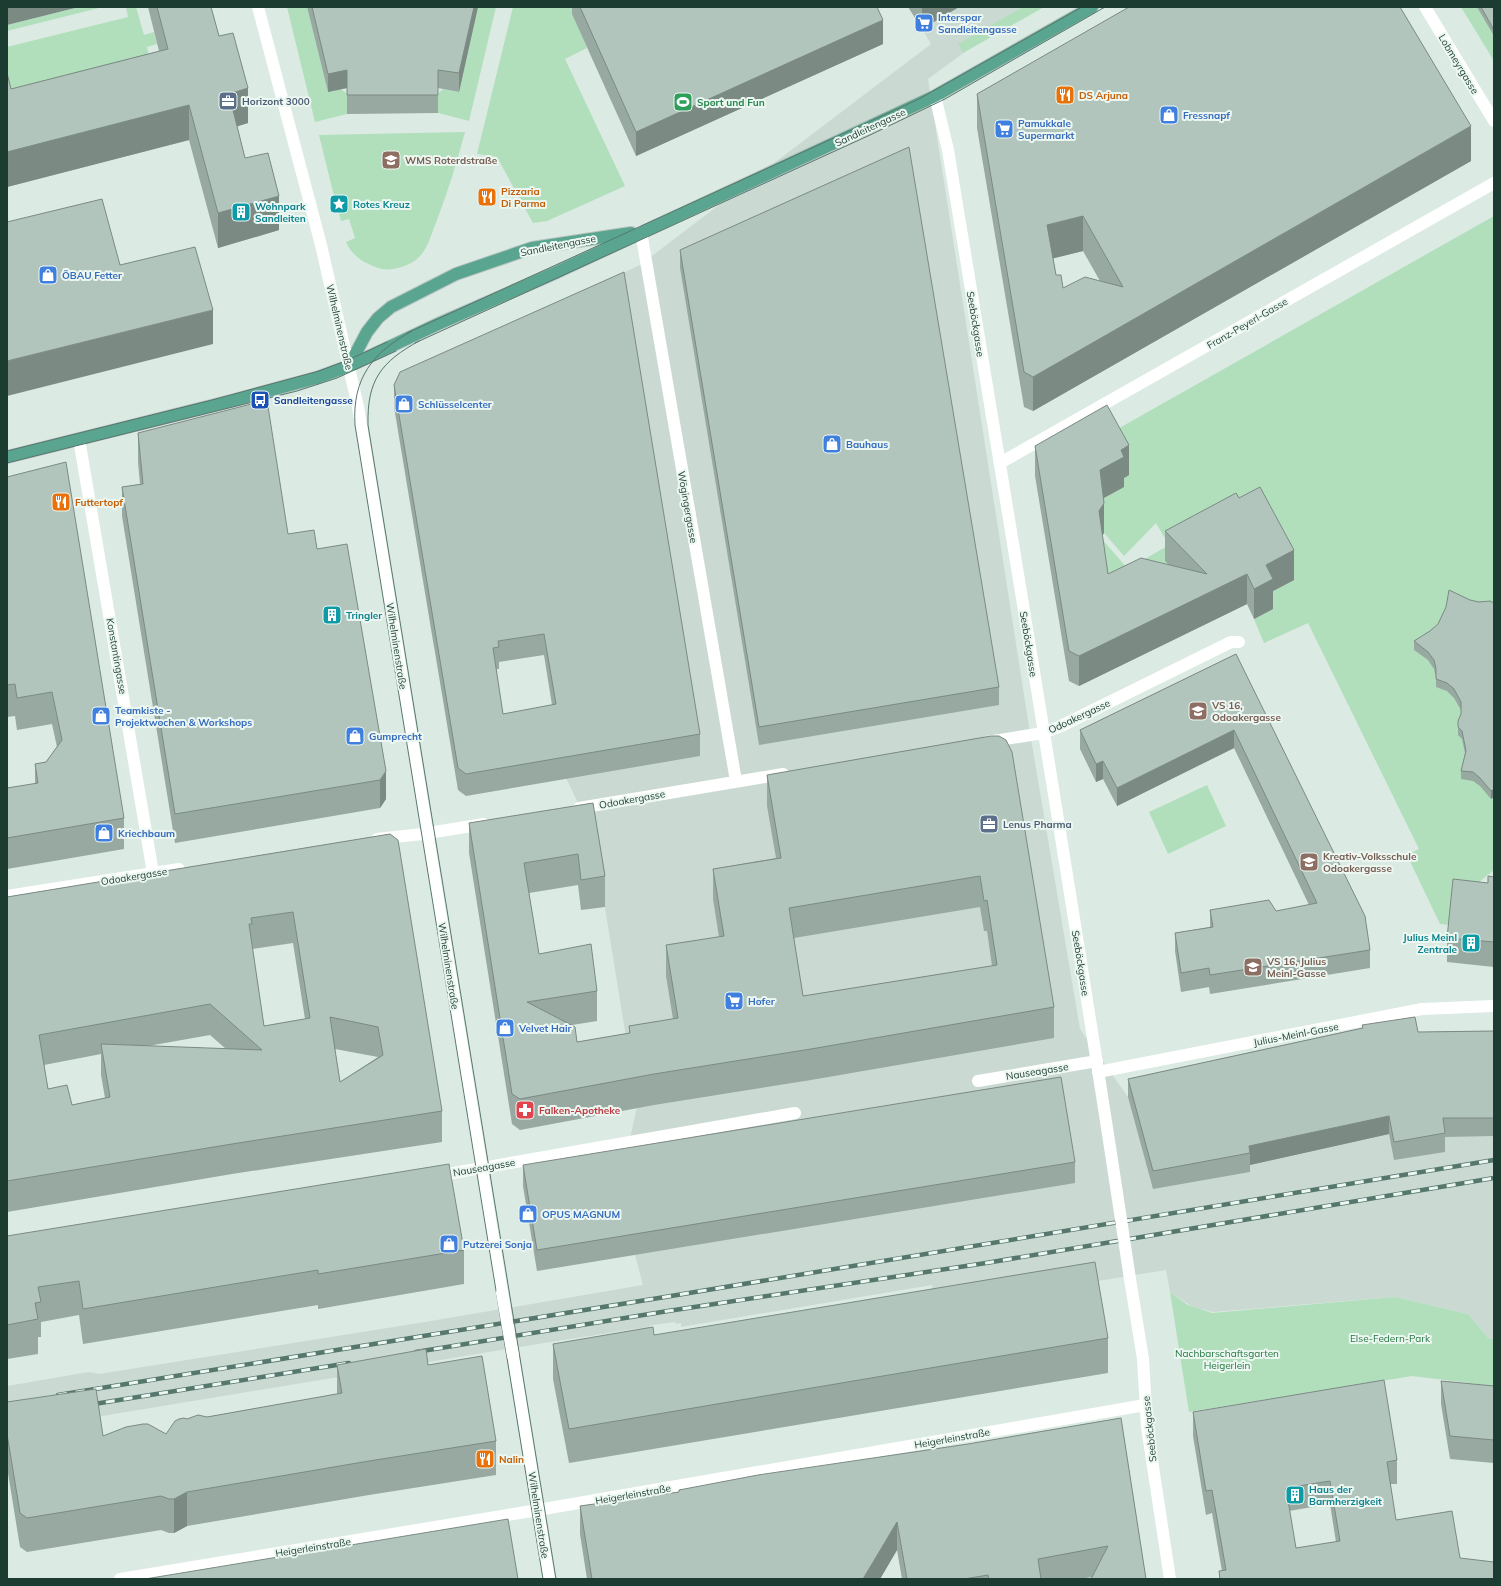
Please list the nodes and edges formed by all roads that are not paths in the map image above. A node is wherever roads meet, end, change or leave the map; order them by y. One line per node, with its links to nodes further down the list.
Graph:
1 (258, 7): 8 (street, Wilhelminenstraße)
2 (1092, 7): 4 (main road, Sandleitengasse)
3 (1425, 7): 5 (street, Lobmeyrgasse)
4 (935, 96): 7 (main road, Sandleitengasse); 11 (street, Seeböckgasse)
5 (1494, 121)
6 (1494, 183): 11 (street, Franz-Peyerl-Gasse)
7 (641, 232): 8 (main road, Sandleitengasse); 8 (main road, Sandleitengasse); 16 (street, Wögingergasse)
8 (349, 366): 9 (main road, Sandleitengasse); 19 (street, Wilhelminenstraße)
9 (79, 439): 10 (main road, Sandleitengasse); 22 (street, Konstantingasse)
10 (7, 457)
11 (1000, 463): 13 (street, Seeböckgasse)
12 (1239, 642): 13 (street, Odoakergasse)
13 (1043, 733): 14 (street, Odoakergasse); 25 (street, Seeböckgasse)
14 (974, 744)
15 (795, 772): 16 (street, Odoakergasse)
16 (736, 781): 17 (street, Odoakergasse)
17 (567, 810)
18 (497, 821): 19 (street)
19 (427, 833): 20 (street); 28 (street, Wilhelminenstraße)
20 (366, 841)
21 (193, 867): 22 (street, Odoakergasse)
22 (153, 873): 23 (street, Odoakergasse)
23 (7, 896)
24 (1494, 1006): 25 (street, Julius-Meinl-Gasse)
25 (1098, 1067): 26 (street, Nauseagasse); 30 (street, Seeböckgasse, bridge)
26 (978, 1081)
27 (795, 1112): 28 (street, Nauseagasse)
28 (482, 1168): 29 (street, Nauseagasse); 31 (street, Wilhelminenstraße, bridge)
29 (421, 1178)
30 (1145, 1406): 31 (street, Heigerleinstraße); 34 (street, Seeböckgasse)
31 (538, 1510): 32 (street, Heigerleinstraße); 33 (street, Wilhelminenstraße)
32 (120, 1579)
33 (549, 1579)
34 (1170, 1579)

